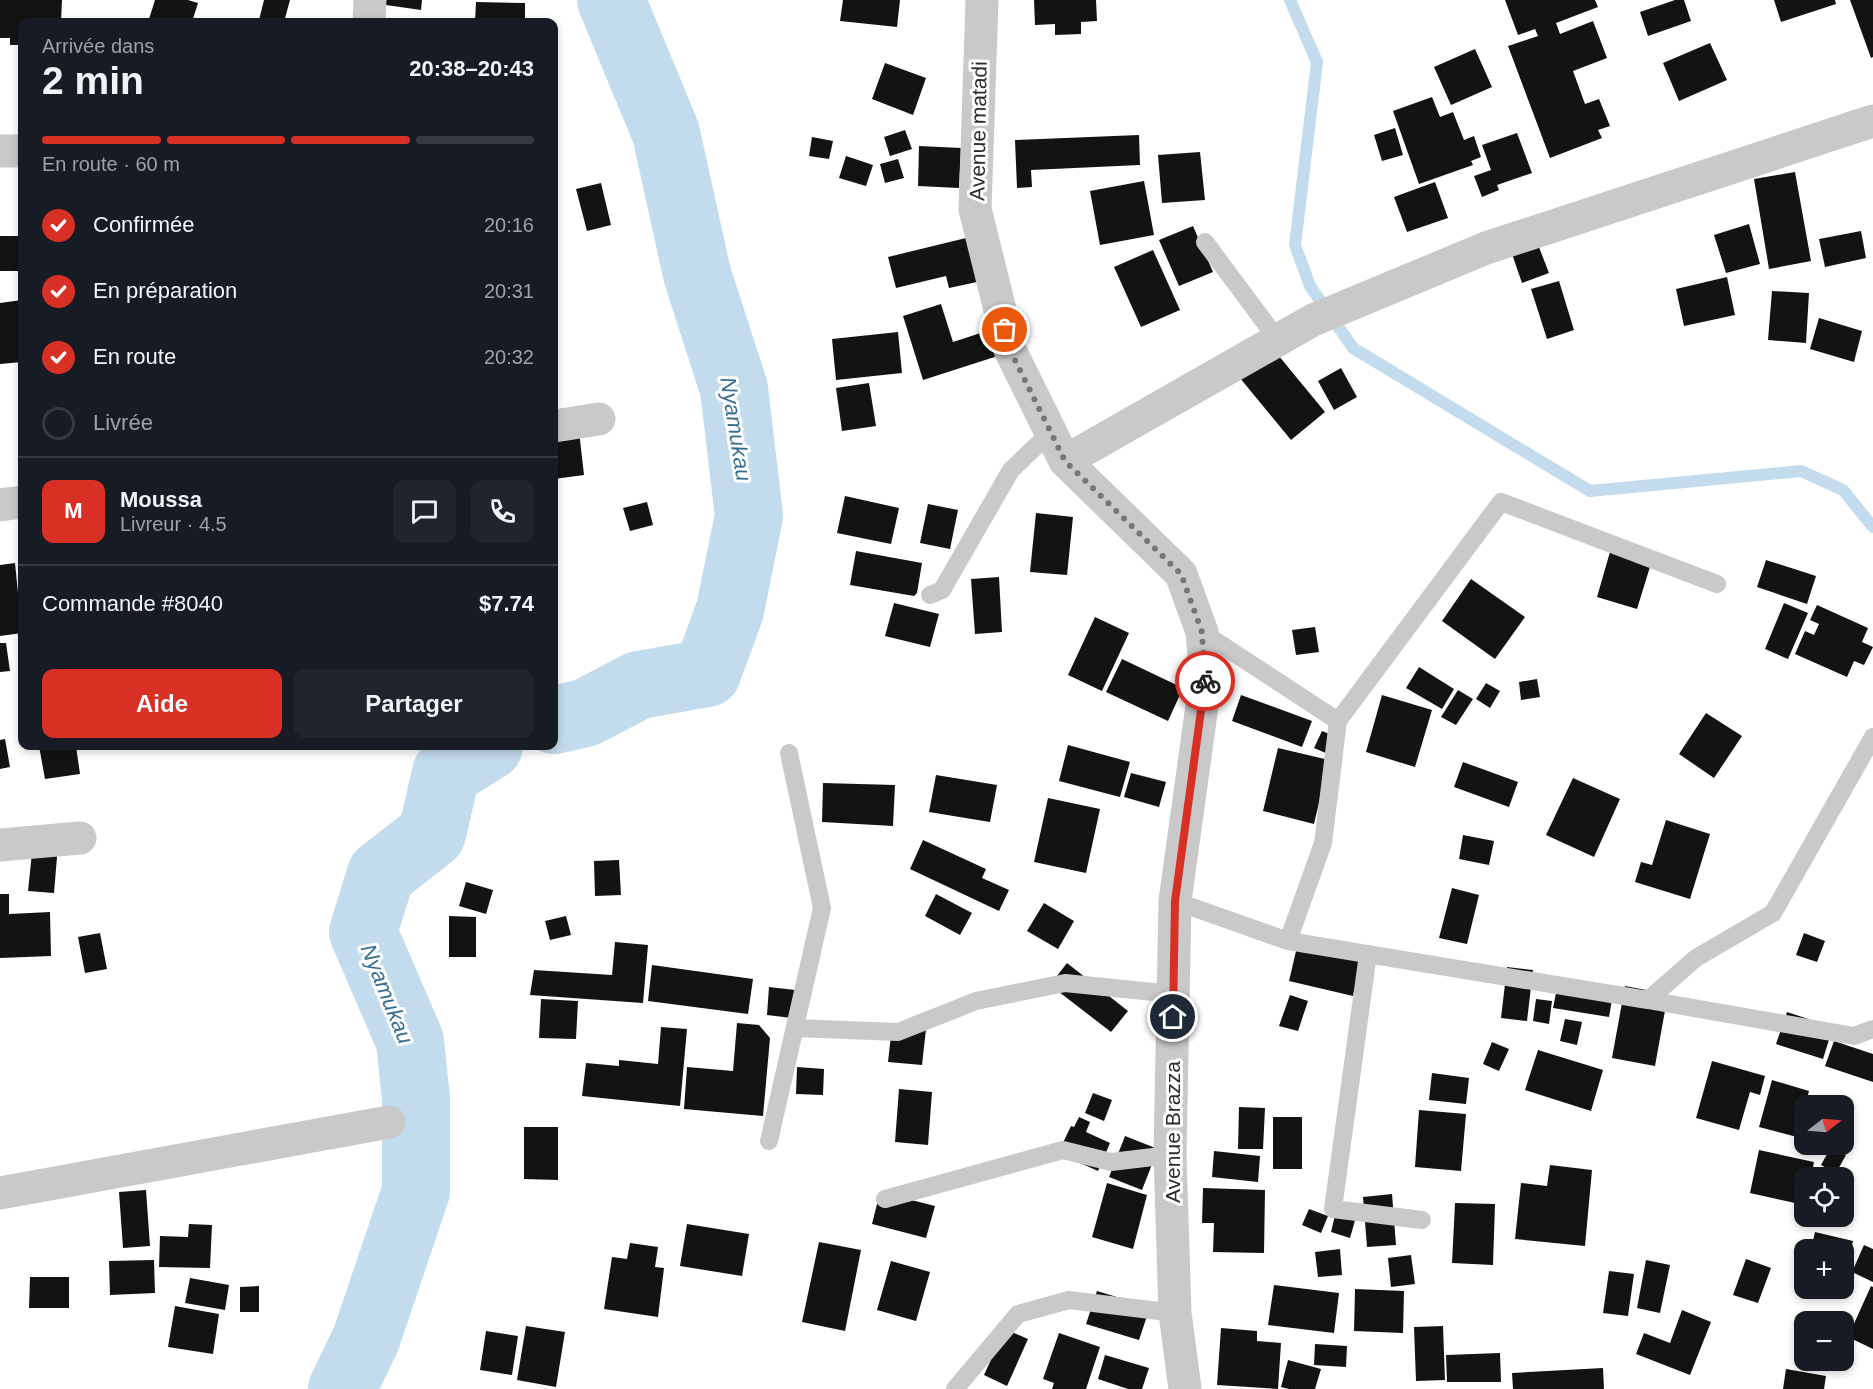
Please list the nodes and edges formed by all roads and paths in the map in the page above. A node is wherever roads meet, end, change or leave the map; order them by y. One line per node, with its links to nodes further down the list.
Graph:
1 (370, 0): 3 (street)
2 (982, 0): 11 (street, Avenue matadi)
3 (369, 18)
4 (1873, 121): 8 (street)
5 (0, 151): 6 (street)
6 (18, 151)
7 (1205, 242): 8 (lane)
8 (1278, 340): 12 (street)
9 (599, 419): 10 (street)
10 (558, 425)
11 (1051, 432): 12 (street, Avenue matadi); 16 (lane)
12 (1065, 461): 17 (street, Avenue Brazza)
13 (18, 503): 14 (street)
14 (0, 505)
15 (1717, 584): 18 (lane)
16 (930, 595)
17 (1202, 632): 18 (lane); 23 (street, Avenue Brazza)
18 (1338, 721): 24 (lane)
19 (1873, 737): 27 (lane)
20 (789, 753): 28 (lane)
21 (80, 838): 22 (street)
22 (0, 845)
23 (1175, 901): 24 (lane); 26 (street, Avenue Brazza)
24 (1288, 941): 25 (lane)
25 (1368, 954): 27 (lane); 35 (lane)
26 (1173, 994): 28 (lane); 32 (street, Avenue Brazza)
27 (1648, 1000): 29 (lane)
28 (795, 1028): 31 (lane)
29 (1873, 1029)
30 (389, 1122): 33 (street)
31 (769, 1141)
32 (1170, 1155): 34 (lane); 36 (street, Avenue Brazza)
33 (0, 1193)
34 (885, 1199)
35 (1422, 1220)
36 (1175, 1313): 37 (lane); 38 (street, Avenue Brazza)
37 (955, 1389)
38 (1185, 1389)

